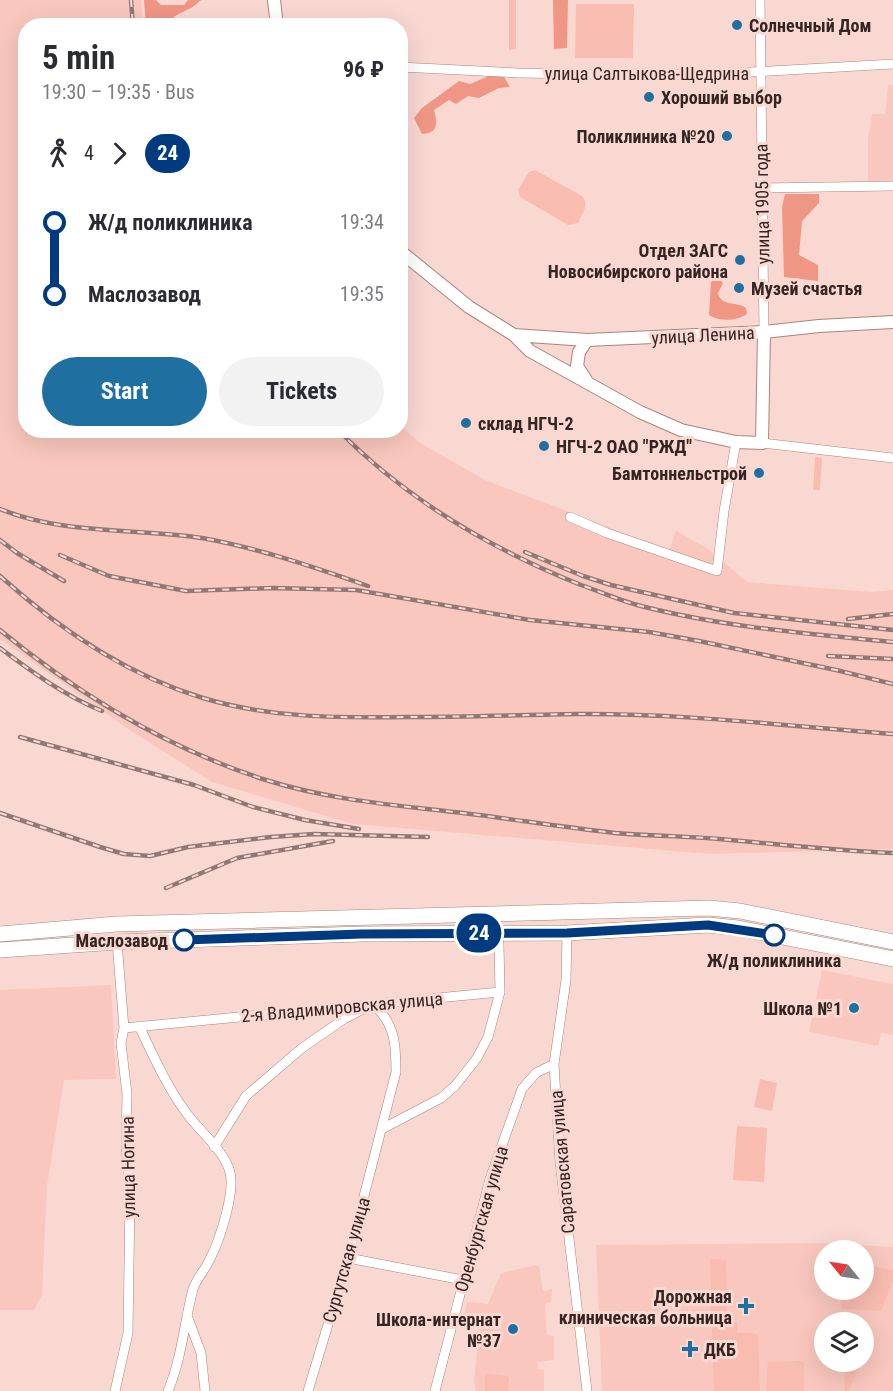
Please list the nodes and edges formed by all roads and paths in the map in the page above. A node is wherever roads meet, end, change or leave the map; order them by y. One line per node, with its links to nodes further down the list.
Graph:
1 (274, 0): 3 (street)
2 (760, 0): 6 (street, улица 1905 года)
3 (276, 18)
4 (893, 64): 6 (street, улица Салтыкова-Щедрина)
5 (408, 68): 6 (street, улица Салтыкова-Щедрина)
6 (761, 72): 8 (street, улица 1905 года)
7 (893, 186): 8 (street)
8 (762, 188): 11 (street, улица 1905 года)
9 (408, 257): 12 (street)
10 (893, 322): 11 (street, улица Ленина)
11 (764, 332): 13 (street, улица Ленина); 16 (street, улица 1905 года)
12 (514, 335): 13 (street, улица Ленина); 14 (street)
13 (587, 340): 14 (street)
14 (587, 381): 15 (street)
15 (736, 442): 16 (street); 18 (street)
16 (762, 443): 17 (street)
17 (893, 458)
18 (570, 517)
19 (496, 932): 21 (main road); 22 (main road); 26 (street)
20 (0, 933): 23 (main road)
21 (567, 933): 25 (main road); 30 (street, Саратовская улица)
22 (117, 942): 24 (main road); 29 (street, улица Ногина)
23 (893, 942)
24 (0, 950)
25 (893, 959)
26 (500, 992): 27 (street, 2-я Владимировская улица); 31 (street)
27 (372, 1004): 28 (street, 2-я Владимировская улица); 31 (street, Сургутская улица); 32 (street)
28 (139, 1026): 29 (street, 2-я Владимировская улица); 32 (street)
29 (124, 1028): 36 (street, улица Ногина)
30 (554, 1064): 34 (street, Оренбургская улица); 41 (street, Саратовская улица)
31 (382, 1129): 33 (street, Сургутская улица)
32 (214, 1147): 35 (street)
33 (348, 1258): 34 (street); 39 (street, Сургутская улица)
34 (463, 1280): 40 (street, Оренбургская улица)
35 (188, 1316): 37 (street); 38 (street)
36 (115, 1391)
37 (168, 1391)
38 (205, 1391)
39 (308, 1391)
40 (435, 1391)
41 (587, 1391)

